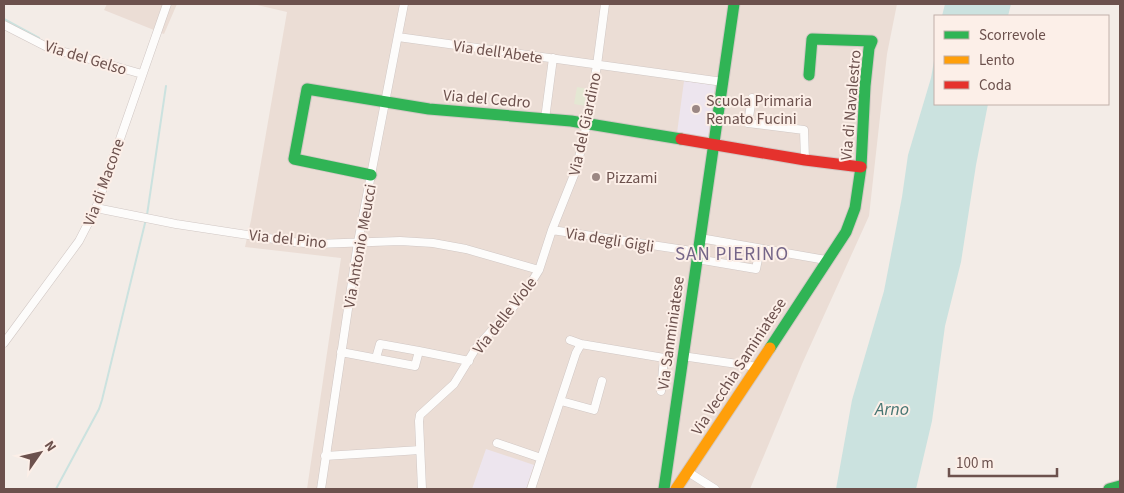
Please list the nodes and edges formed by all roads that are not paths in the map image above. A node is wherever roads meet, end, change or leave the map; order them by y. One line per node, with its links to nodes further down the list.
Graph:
1 (167, 4): 9 (street, Via di Macone)
2 (404, 4): 6 (street, Via Antonio Meucci)
3 (605, 4): 8 (street, Via del Giardino)
4 (734, 4): 11 (street, Via Sanminiatese)
5 (4, 25): 9 (street, Via del Gelso)
6 (398, 37): 7 (street, Via dell'Abete); 13 (street, Via Antonio Meucci)
7 (554, 58): 8 (street, Via dell'Abete); 14 (street)
8 (597, 65): 11 (street, Via dell'Abete); 15 (street, Via del Giardino)
9 (142, 74): 20 (street, Via di Macone)
10 (809, 75): 18 (street, Via di Navalestro)
11 (723, 82): 16 (street, Via Sanminiatese)
12 (752, 98): 17 (street)
13 (385, 102): 14 (street, Via del Cedro); 19 (street, Via Antonio Meucci); 19 (street, Via del Cedro)
14 (545, 119): 15 (street, Via del Cedro)
15 (587, 124): 16 (street, Via del Cedro); 21 (street, Via del Giardino)
16 (714, 145): 17 (street, Via del Cedro); 22 (street, Via Sanminiatese)
17 (805, 160): 18 (street, Via del Cedro)
18 (861, 167): 26 (street, Via di Navalestro)
19 (371, 175): 23 (street, Via Antonio Meucci)
20 (96, 208): 23 (street, Via del Pino); 29 (street, Via di Macone)
21 (552, 230): 25 (street, Via degli Gigli); 27 (street, Via del Giardino)
22 (700, 238): 24 (street); 25 (street, Via Sanminiatese)
23 (358, 242): 27 (street, Via del Pino); 32 (street, Via Antonio Meucci)
24 (760, 249): 25 (street, Via degli Gigli); 26 (street)
25 (697, 256): 33 (street, Via Sanminiatese)
26 (826, 260): 36 (street, Via Vecchia Saminiatese)
27 (539, 270): 35 (street, Via delle Viole)
28 (570, 340): 30 (street)
29 (4, 342)
30 (581, 344): 38 (street); 39 (street)
31 (419, 350): 34 (street); 34 (street); 35 (street)
32 (341, 352): 34 (street); 42 (street, Via Antonio Meucci)
33 (682, 356): 36 (street); 49 (street, Via Sanminiatese)
34 (376, 358)
35 (469, 361): 41 (street, Via delle Viole)
36 (758, 367): 44 (street, Via Vecchia Saminiatese)
37 (602, 381): 39 (street)
38 (661, 391)
39 (561, 401): 43 (street)
40 (497, 444): 43 (street)
41 (420, 450): 42 (street); 47 (street, Via delle Viole)
42 (325, 456): 46 (street, Via Antonio Meucci)
43 (541, 458): 48 (street)
44 (688, 472): 50 (street, Via Vecchia Saminiatese); 51 (street)
45 (1120, 486): 52 (street)
46 (321, 489)
47 (422, 489)
48 (531, 489)
49 (664, 489)
50 (676, 489)
51 (715, 489)
52 (1108, 489)

